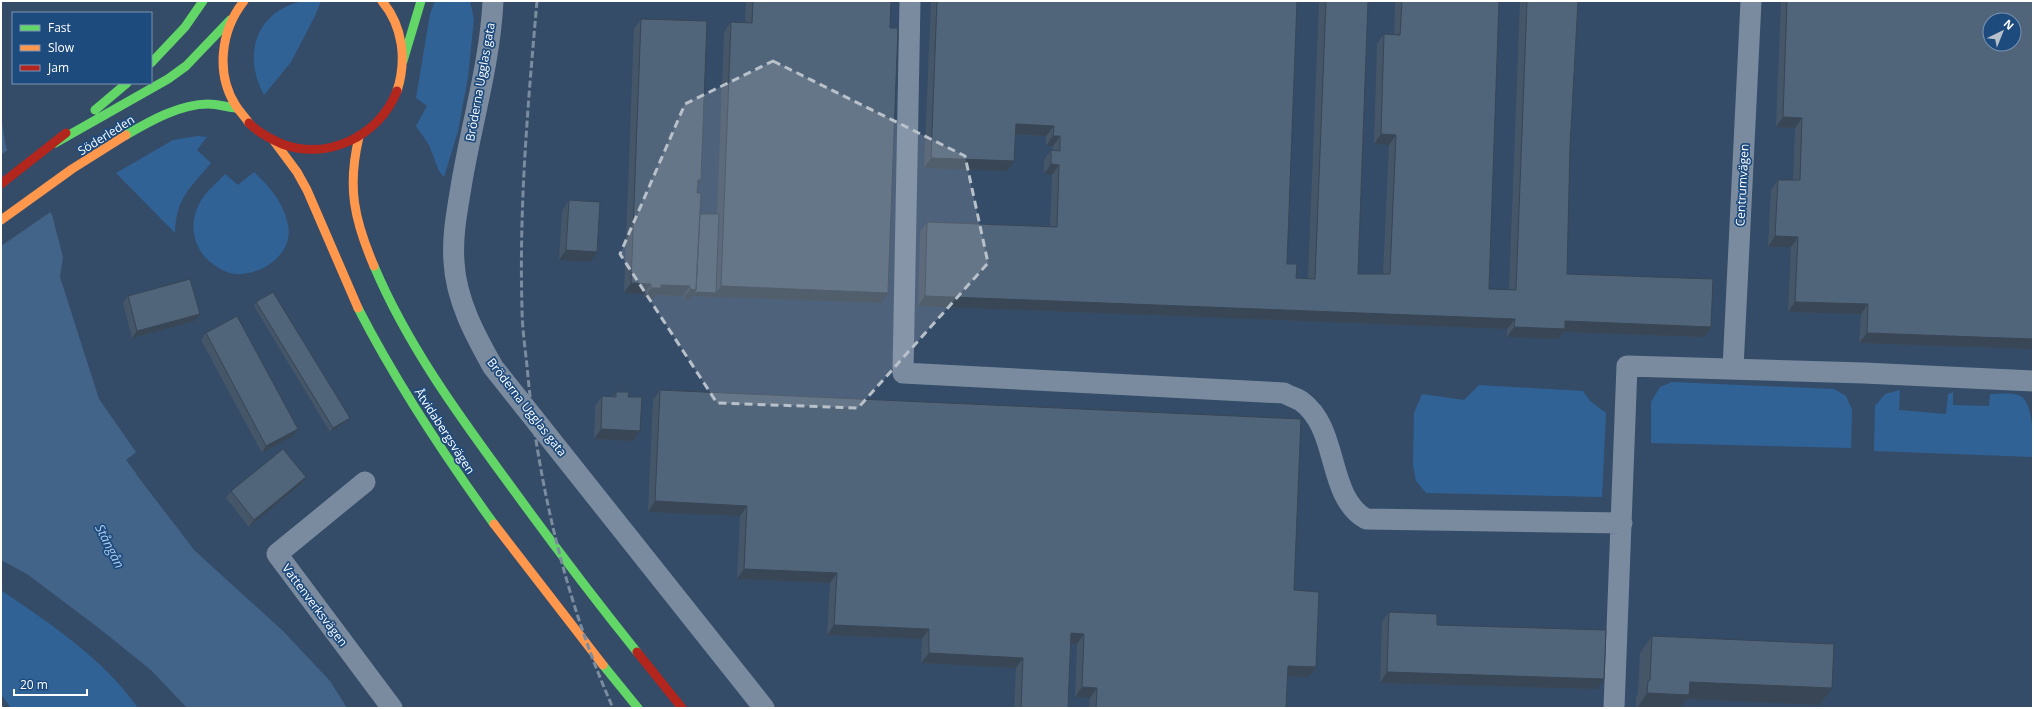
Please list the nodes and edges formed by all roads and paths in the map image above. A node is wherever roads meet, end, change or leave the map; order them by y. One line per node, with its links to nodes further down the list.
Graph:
1 (190, 1): 10 (street)
2 (203, 1): 10 (main road)
3 (244, 1): 9 (main road)
4 (382, 1): 11 (main road)
5 (421, 1): 11 (main road)
6 (493, 1): 28 (street, Bröderna Ugglas gata)
7 (910, 1): 23 (street)
8 (1750, 1): 20 (street, Centrumvägen)
9 (230, 20): 14 (main road); 17 (main road, Söderleden)
10 (185, 27): 12 (main road)
11 (403, 61): 15 (main road)
12 (152, 62)
13 (127, 84): 17 (main road, Söderleden)
14 (236, 108): 16 (main road); 19 (main road, Söderleden)
15 (360, 138): 16 (main road); 27 (main road, Åtvidabergsvägen)
16 (274, 141): 26 (main road, Åtvidabergsvägen)
17 (55, 143): 18 (main road, Söderleden)
18 (1, 184)
19 (1, 220)
20 (1733, 368): 21 (street); 23 (street)
21 (2033, 381)
22 (365, 482): 25 (street, Vattenverksvägen)
23 (1622, 523): 24 (street)
24 (1615, 703)
25 (392, 708)
26 (638, 708)
27 (682, 708)
28 (764, 708)

